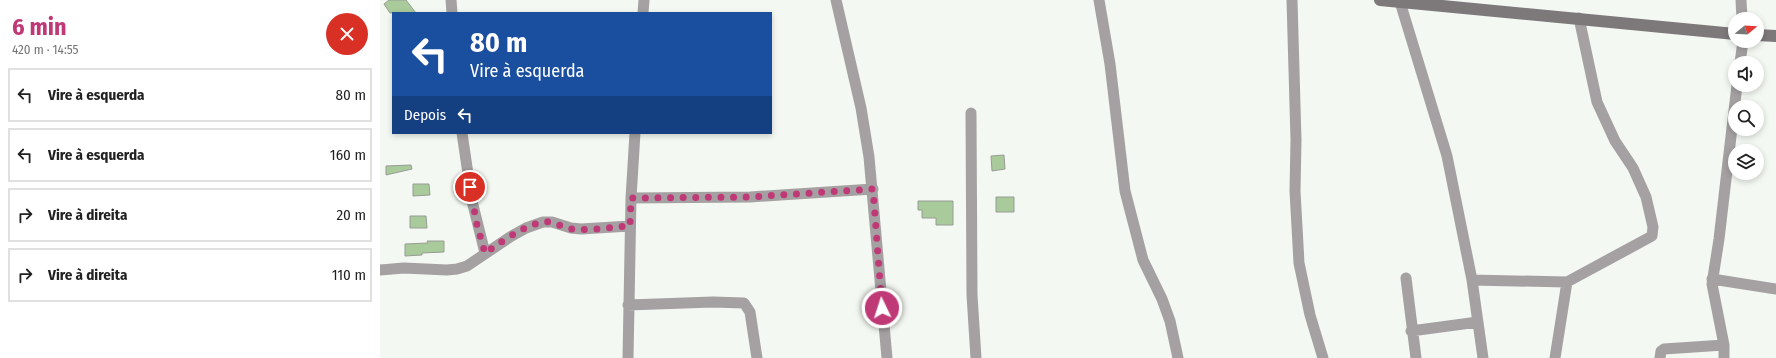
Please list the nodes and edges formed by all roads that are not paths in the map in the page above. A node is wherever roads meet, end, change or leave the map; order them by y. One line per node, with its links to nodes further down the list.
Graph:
1 (451, 0): 10 (street)
2 (644, 0): 11 (street)
3 (836, 0): 21 (street)
4 (1099, 0): 39 (street)
5 (1292, 0): 40 (street)
6 (1380, 0): 8 (street)
7 (1741, 0): 12 (street)
8 (1400, 2): 9 (street); 28 (street)
9 (1459, 3): 13 (street)
10 (452, 12)
11 (643, 12)
12 (1742, 12)
13 (1579, 18): 14 (street); 29 (street)
14 (1728, 33)
15 (1764, 35): 16 (street)
16 (1776, 36)
17 (1736, 92): 27 (street)
18 (971, 113): 38 (street)
19 (462, 134): 24 (street)
20 (635, 134): 22 (street)
21 (873, 189): 22 (street); 37 (street)
22 (631, 198): 23 (street)
23 (630, 226): 24 (street); 31 (street)
24 (485, 253): 25 (street)
25 (380, 270)
26 (1406, 278): 33 (street)
27 (1712, 279): 30 (street); 34 (street)
28 (1472, 280): 29 (street); 32 (street)
29 (1567, 282): 43 (street)
30 (1776, 289)
31 (628, 305): 35 (street); 36 (street)
32 (1478, 322): 33 (street); 42 (street)
33 (1411, 332): 41 (street)
34 (1724, 345): 44 (street); 45 (street)
35 (628, 358)
36 (757, 358)
37 (887, 358)
38 (976, 358)
39 (1178, 358)
40 (1323, 358)
41 (1416, 358)
42 (1483, 358)
43 (1555, 358)
44 (1660, 358)
45 (1724, 358)

